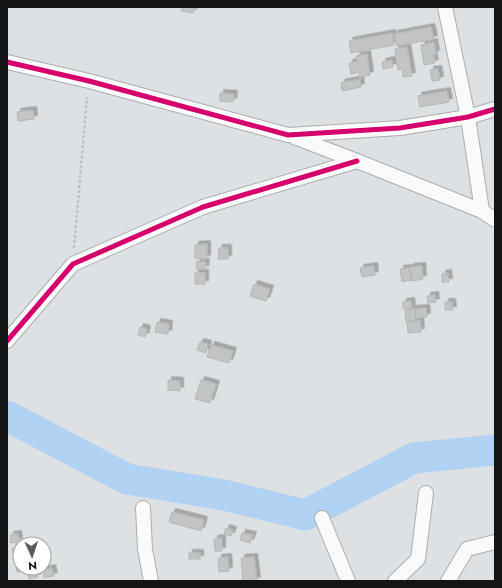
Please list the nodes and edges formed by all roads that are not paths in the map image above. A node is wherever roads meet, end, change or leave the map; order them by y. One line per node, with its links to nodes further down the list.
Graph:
1 (445, 7): 4 (street)
2 (7, 62): 5 (street)
3 (495, 109): 4 (street)
4 (468, 117): 5 (street); 7 (street)
5 (288, 135): 6 (street)
6 (357, 161): 7 (street); 9 (street)
7 (482, 211): 8 (street)
8 (495, 220)
9 (7, 341)
10 (426, 493): 16 (street)
11 (143, 508): 14 (street)
12 (322, 518): 15 (street)
13 (495, 542): 17 (street)
14 (151, 581)
15 (348, 581)
16 (395, 581)
17 (448, 581)

